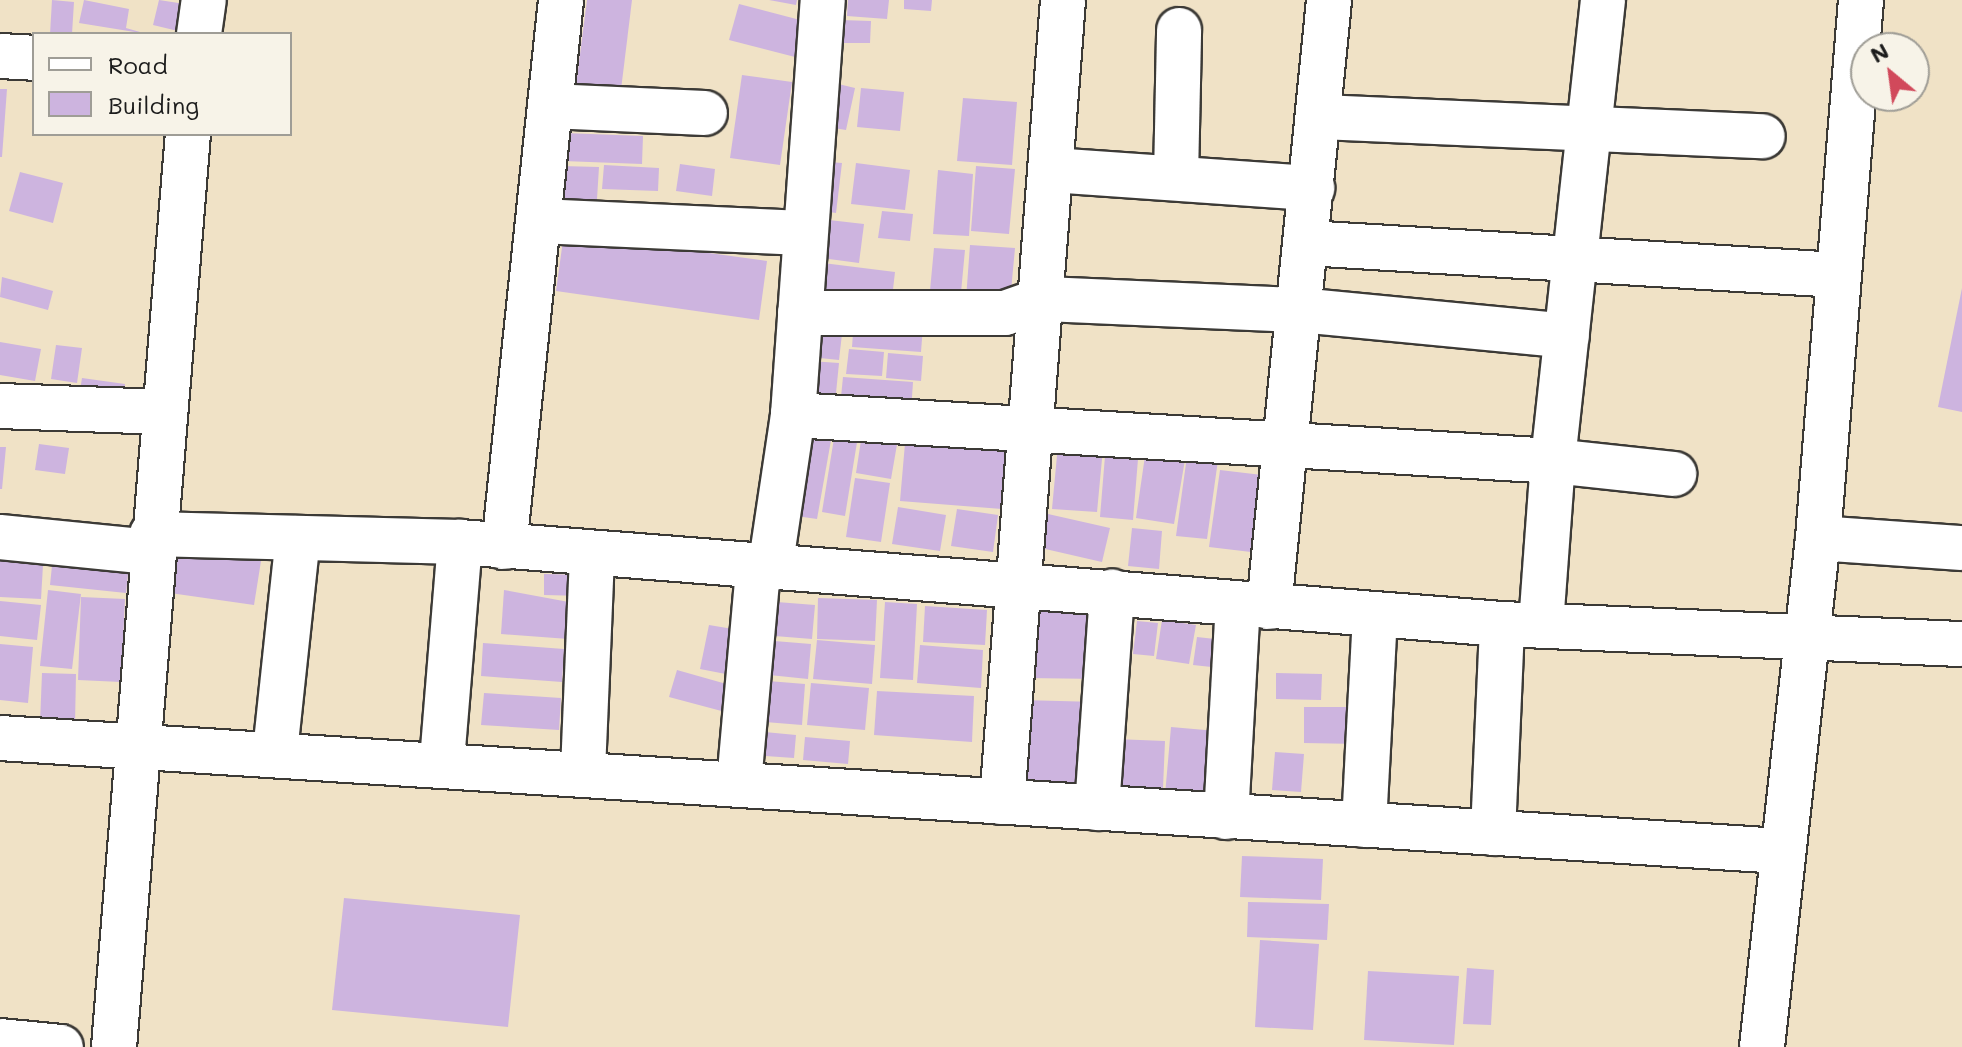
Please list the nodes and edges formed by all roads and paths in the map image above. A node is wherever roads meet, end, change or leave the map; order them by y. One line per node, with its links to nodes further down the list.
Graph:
1 (204, 0): 9 (street)
2 (561, 0): 12 (street)
3 (823, 0): 22 (street)
4 (1063, 0): 18 (street)
5 (1329, 0): 14 (street)
6 (1603, 0): 15 (street)
7 (1861, 0): 25 (street)
8 (1179, 30): 19 (street)
9 (199, 32)
10 (0, 56): 11 (street)
11 (32, 58)
12 (550, 106): 13 (street); 21 (street)
13 (705, 113)
14 (1320, 117): 15 (street); 20 (street)
15 (1589, 131): 17 (street); 24 (street)
16 (188, 136): 31 (street)
17 (1763, 136)
18 (1052, 170): 19 (street); 26 (street)
19 (1176, 178): 20 (street)
20 (1312, 188): 23 (street)
21 (539, 221): 22 (street); 42 (street)
22 (803, 233): 28 (street)
23 (1306, 243): 24 (street); 27 (street)
24 (1575, 258): 25 (street); 29 (street)
25 (1838, 275): 39 (street)
26 (1045, 299): 27 (street); 28 (street); 33 (street)
27 (1299, 310): 29 (street); 34 (street)
28 (800, 313): 32 (street)
29 (1567, 336): 35 (street)
30 (0, 406): 31 (street)
31 (165, 412): 41 (street)
32 (793, 415): 33 (street); 45 (street)
33 (1033, 432): 34 (street); 46 (street)
34 (1283, 448): 35 (street); 48 (street)
35 (1553, 461): 36 (street); 50 (street)
36 (1674, 474)
37 (0, 537): 41 (street)
38 (298, 538): 40 (street); 41 (street); 55 (street)
39 (1818, 538): 43 (street); 51 (street)
40 (460, 542): 42 (street); 56 (street)
41 (151, 543): 54 (street)
42 (504, 547): 44 (street)
43 (1962, 548)
44 (592, 553): 45 (street); 57 (street)
45 (764, 568): 46 (street); 58 (street)
46 (1018, 584): 47 (street); 59 (street)
47 (1112, 592): 48 (street); 60 (street)
48 (1253, 606): 49 (street); 61 (street)
49 (1375, 614): 50 (street); 62 (street)
50 (1522, 625): 51 (street); 63 (street)
51 (1809, 632): 52 (street); 64 (street)
52 (1962, 644)
53 (0, 738): 54 (street)
54 (137, 744): 55 (street); 67 (street)
55 (275, 752): 56 (street)
56 (442, 761): 57 (street)
57 (583, 771): 58 (street)
58 (739, 783): 59 (street)
59 (1002, 802): 60 (street)
60 (1097, 808): 61 (street)
61 (1226, 817): 62 (street)
62 (1364, 825): 63 (street)
63 (1493, 833): 64 (street)
64 (1783, 851): 68 (street)
65 (0, 1041): 66 (street)
66 (61, 1047)
67 (114, 1047)
68 (1762, 1047)

